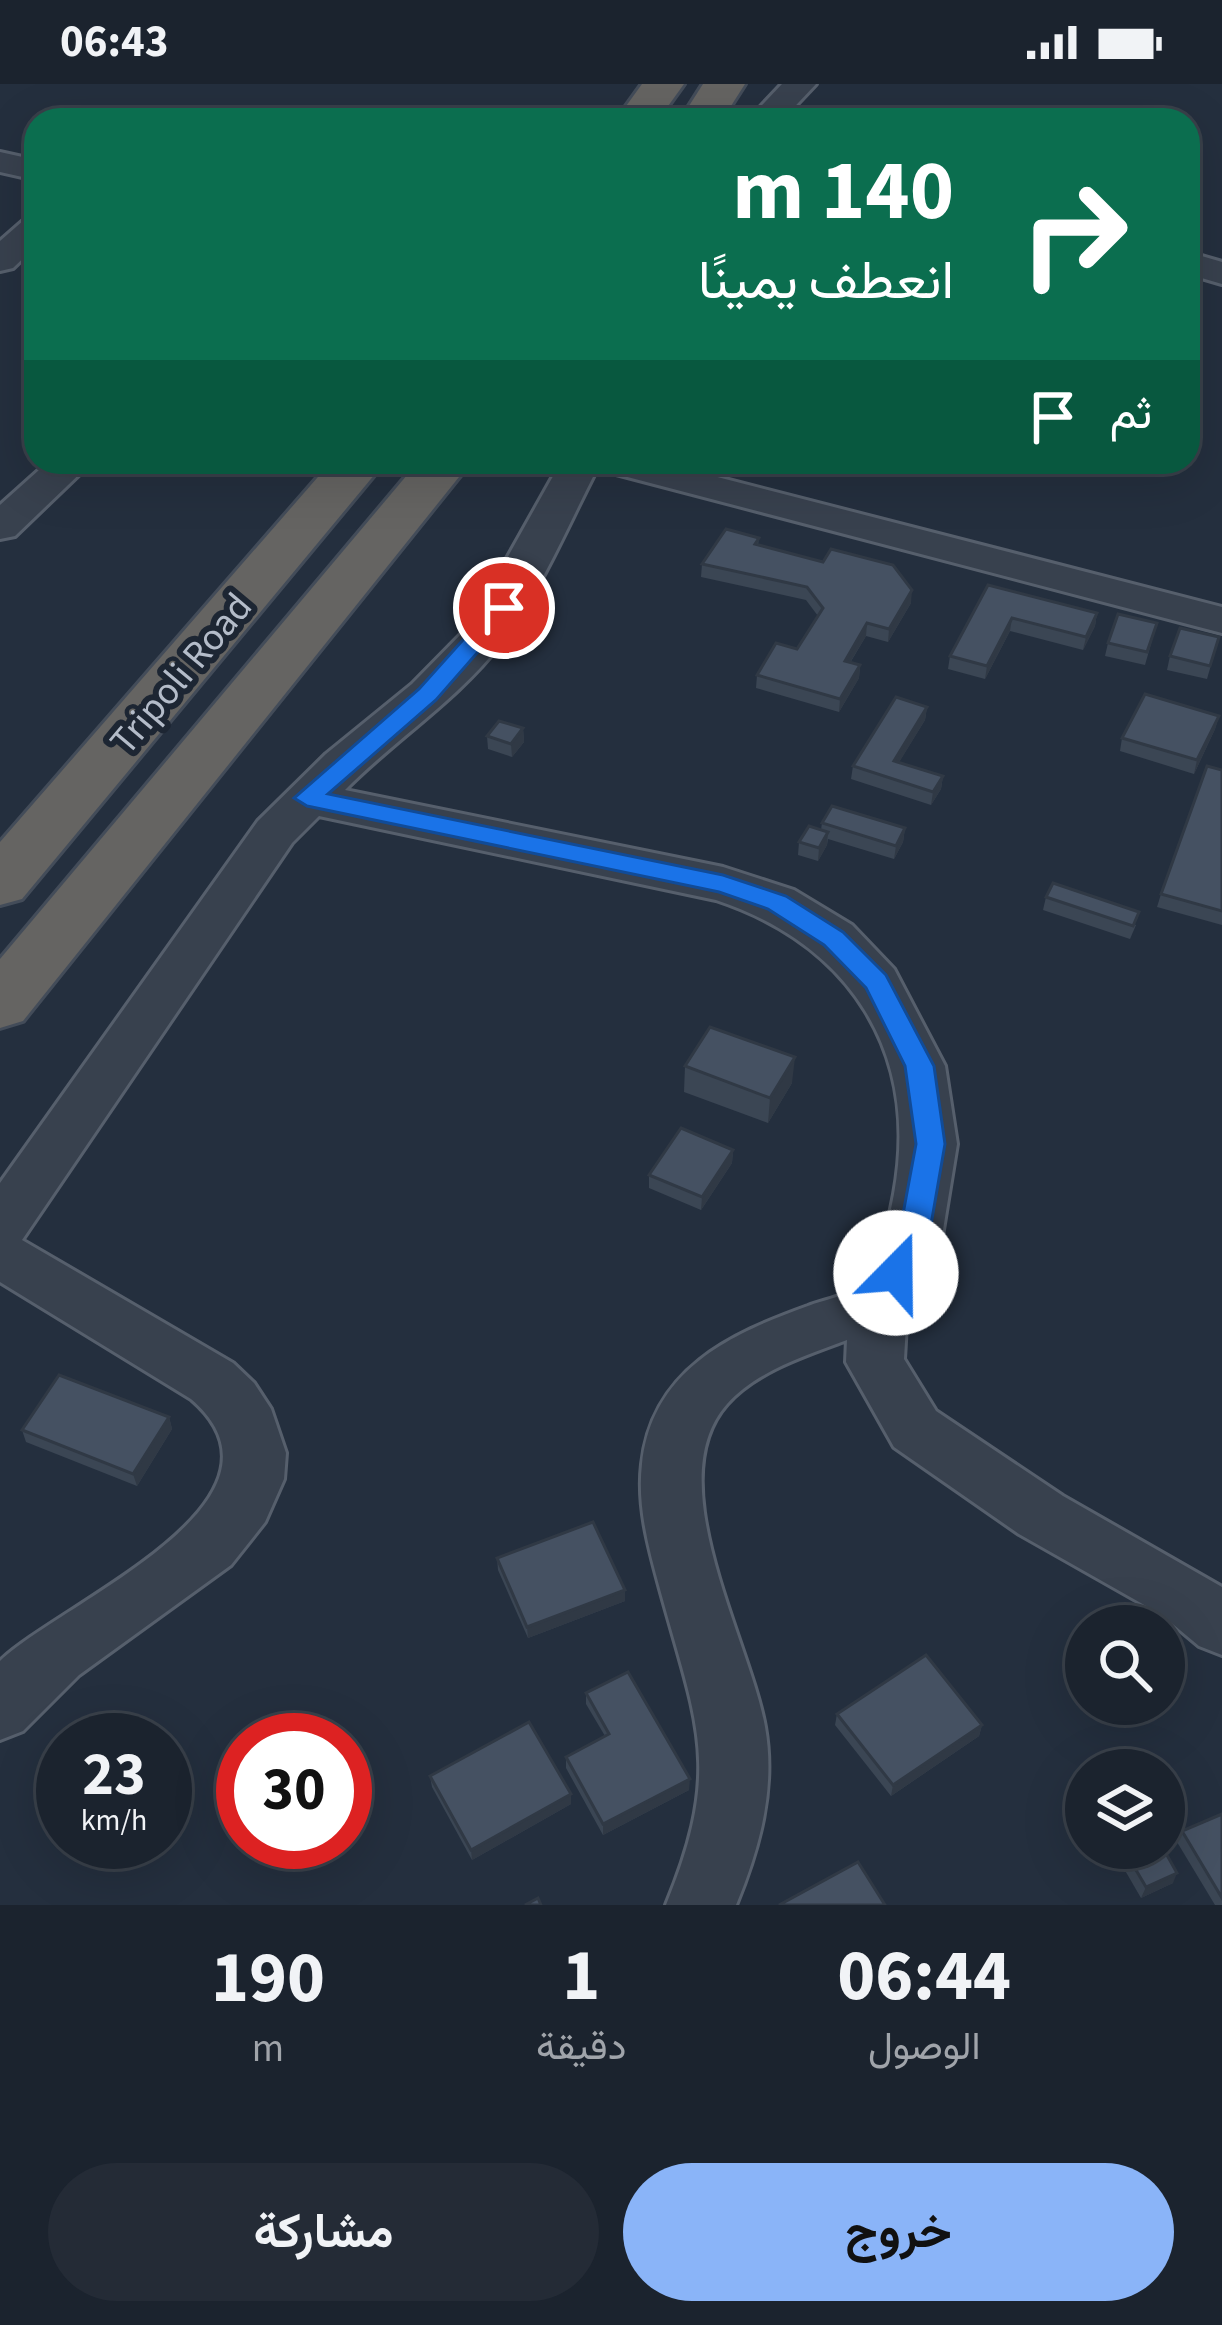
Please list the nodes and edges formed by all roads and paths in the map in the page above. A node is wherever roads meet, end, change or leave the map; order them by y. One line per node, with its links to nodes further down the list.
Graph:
1 (800, 84): 2 (street)
2 (776, 108)
3 (24, 237): 4 (street)
4 (0, 260)
5 (59, 474): 10 (street)
6 (349, 474): 13 (highway, Tripoli Road)
7 (435, 474): 14 (highway)
8 (575, 474): 12 (street)
9 (658, 474): 11 (street)
10 (0, 527)
11 (1222, 620)
12 (307, 798): 15 (street); 17 (street)
13 (0, 883)
14 (0, 1004)
15 (0, 1227)
16 (0, 1255): 19 (street)
17 (878, 1304): 18 (street); 20 (street)
18 (1222, 1624)
19 (0, 1709)
20 (701, 1905)

